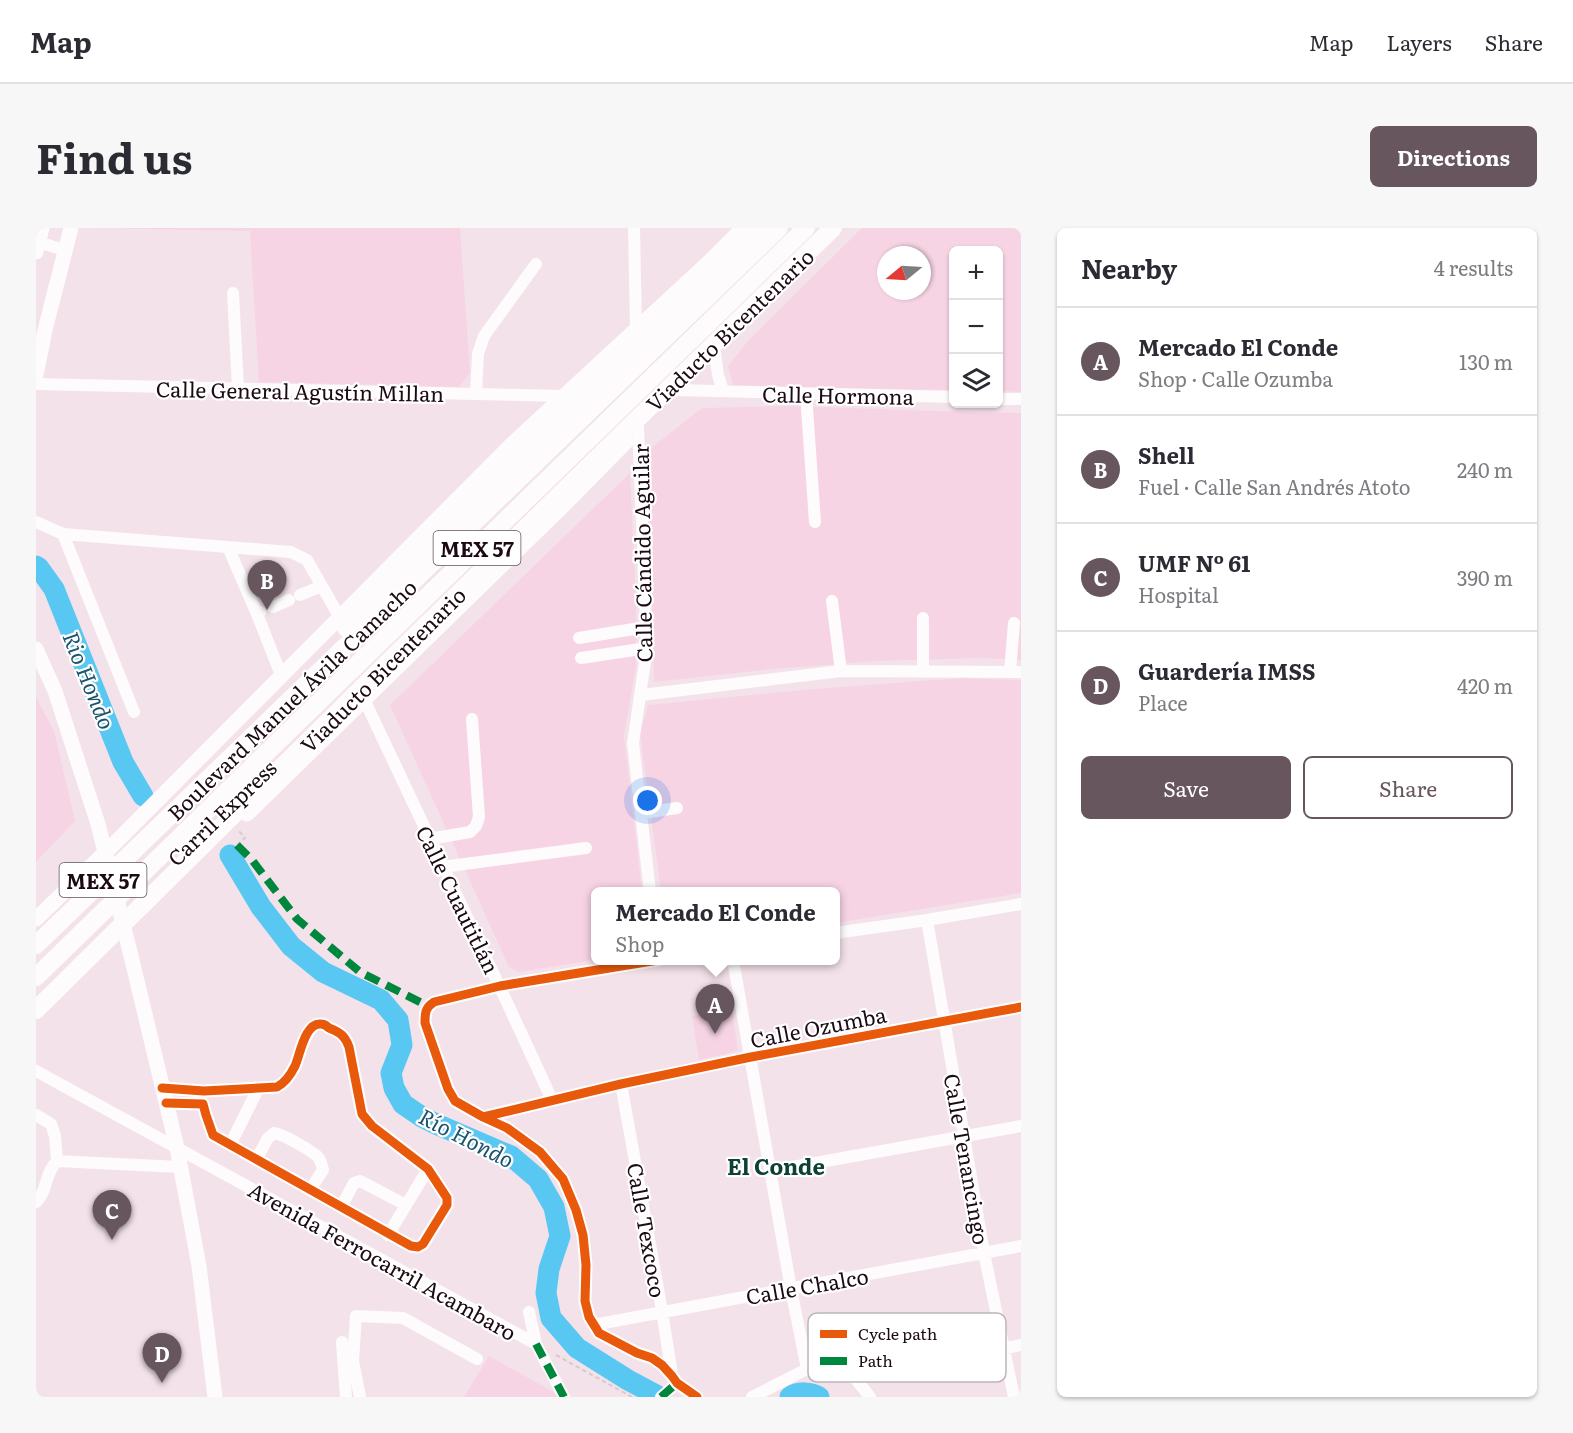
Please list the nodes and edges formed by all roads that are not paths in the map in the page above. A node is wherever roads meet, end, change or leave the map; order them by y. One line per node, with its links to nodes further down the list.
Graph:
1 (71, 228): 11 (main road)
2 (634, 228): 14 (street)
3 (743, 228): 14 (main road)
4 (757, 228): 65 (highway)
5 (779, 228): 33 (highway, Boulevard Manuel Ávila Camacho / MEX 57)
6 (806, 228): 23 (highway, Boulevard Manuel Ávila Camacho / MEX 57)
7 (818, 228): 72 (highway, Carril Express)
8 (832, 228): 74 (highway, Viaducto Bicentenario)
9 (844, 228): 15 (main road)
10 (38, 241): 11 (street)
11 (64, 250): 16 (main road)
12 (536, 264): 21 (street)
13 (233, 293): 18 (street)
14 (636, 330): 24 (main road)
15 (709, 358): 19 (main road); 20 (street); 23 (highway)
16 (36, 375)
17 (36, 384): 18 (street, Calle General Agustín Millan)
18 (238, 388): 21 (street, Calle General Agustín Millan)
19 (676, 390): 20 (street, Calle Hormona); 28 (main road)
20 (723, 392): 22 (street, Calle Hormona)
21 (476, 394): 24 (street, Calle General Agustín Millan)
22 (807, 394): 25 (street, Calle Hormona); 30 (street)
23 (634, 395): 54 (highway, Boulevard Manuel Ávila Camacho / MEX 57)
24 (564, 396): 35 (main road)
25 (949, 398)
26 (1003, 399): 27 (street)
27 (1021, 399)
28 (638, 428): 41 (street, Calle Cándido Aguilar); 51 (main road)
29 (36, 522): 31 (street)
30 (815, 522)
31 (63, 534): 32 (street); 52 (street)
32 (228, 547): 34 (street); 49 (street)
33 (427, 568): 35 (highway); 67 (highway, Boulevard Manuel Ávila Camacho / MEX 57)
34 (322, 586): 37 (street); 38 (street)
35 (366, 589): 38 (main road)
36 (832, 601): 46 (street)
37 (273, 607)
38 (339, 616): 49 (main road)
39 (923, 618): 47 (street)
40 (1014, 623): 48 (street)
41 (646, 627): 42 (street); 43 (street, Calle Cándido Aguilar)
42 (579, 638)
43 (647, 648): 45 (street); 50 (street, Calle Cándido Aguilar)
44 (36, 649): 82 (main road)
45 (581, 658)
46 (841, 671): 47 (street); 50 (street)
47 (923, 671): 48 (street)
48 (1015, 672)
49 (281, 675): 63 (main road)
50 (641, 695): 56 (street, Calle Cándido Aguilar)
51 (364, 699): 57 (main road); 58 (street, Calle Cuautitlán)
52 (134, 712)
53 (472, 719): 58 (street)
54 (279, 741): 57 (highway); 70 (highway, Boulevard Manuel Ávila Camacho / MEX 57)
55 (676, 808): 56 (street)
56 (642, 813): 61 (street, Calle Cándido Aguilar)
57 (239, 822): 75 (main road)
58 (429, 839): 60 (street, Calle Cuautitlán)
59 (586, 848): 60 (street)
60 (442, 867): 71 (street, Calle Cuautitlán)
61 (650, 887)
62 (1021, 904): 64 (street)
63 (36, 919)
64 (927, 920): 66 (street); 76 (street, Calle Tenancingo)
65 (36, 931)
66 (840, 932)
67 (36, 945)
68 (628, 965): 71 (street)
69 (734, 965): 77 (street)
70 (36, 977)
71 (500, 986): 83 (street, Calle Cuautitlán); 86 (street)
72 (36, 993)
73 (1021, 1007): 76 (street, Calle Ozumba)
74 (36, 1010)
75 (36, 1020)
76 (944, 1021): 77 (street, Calle Ozumba); 88 (street, Calle Tenancingo)
77 (751, 1057): 79 (street, Calle Ozumba); 95 (street)
78 (36, 1071): 90 (street, Avenida Ferrocarril Acambaro)
79 (621, 1084): 83 (street, Calle Ozumba); 104 (street, Calle Texcoco)
80 (258, 1089): 81 (street); 89 (street); 94 (street)
81 (204, 1091): 82 (street); 84 (street)
82 (164, 1096): 84 (street); 90 (main road)
83 (552, 1100): 86 (street, Calle Ozumba)
84 (203, 1104): 89 (street)
85 (36, 1115): 92 (street)
86 (483, 1117): 107 (street)
87 (1021, 1126): 88 (street)
88 (963, 1136): 95 (street); 102 (street, Calle Tenancingo)
89 (230, 1144): 91 (street)
90 (177, 1148): 93 (main road); 109 (street, Avenida Ferrocarril Acambaro)
91 (256, 1160): 96 (street); 96 (street)
92 (57, 1161): 93 (street); 97 (street)
93 (180, 1167): 117 (main road)
94 (428, 1169): 98 (street); 100 (street)
95 (770, 1171): 103 (street)
96 (310, 1190): 99 (street)
97 (36, 1202)
98 (406, 1204): 99 (street); 100 (street)
99 (341, 1207): 100 (street)
100 (388, 1235)
101 (1021, 1246): 102 (street, Calle Chalco)
102 (984, 1252): 103 (street, Calle Chalco); 106 (street, Calle Tenancingo)
103 (791, 1289): 104 (street, Calle Chalco); 114 (street)
104 (662, 1311): 107 (street, Calle Chalco); 115 (street, Calle Texcoco)
105 (529, 1312): 109 (street)
106 (996, 1313)
107 (593, 1325): 115 (street)
108 (342, 1342): 118 (street)
109 (536, 1344): 120 (street, Avenida Ferrocarril Acambaro)
110 (1021, 1345): 111 (street)
111 (1006, 1348)
112 (477, 1359): 119 (street)
113 (1006, 1361): 125 (street, Calle Tenancingo)
114 (807, 1369): 123 (street)
115 (674, 1382): 121 (street); 122 (street)
116 (858, 1382): 124 (street)
117 (215, 1397)
118 (346, 1397)
119 (360, 1397)
120 (564, 1397)
121 (661, 1397)
122 (697, 1397)
123 (752, 1397)
124 (870, 1397)
125 (1014, 1397)

